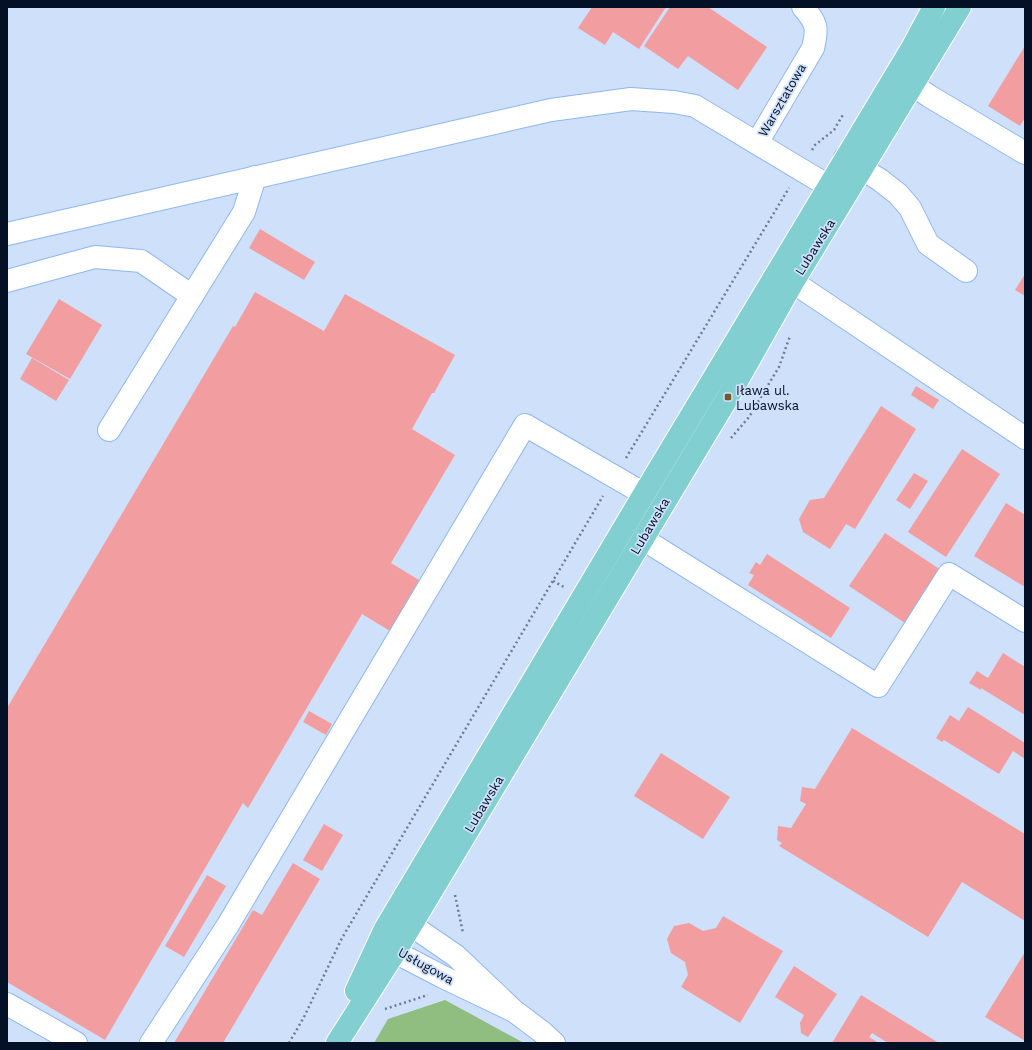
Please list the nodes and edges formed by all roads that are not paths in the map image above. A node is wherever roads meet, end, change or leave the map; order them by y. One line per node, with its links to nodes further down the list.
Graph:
1 (803, 7): 5 (street, Warsztatowa)
2 (934, 7): 4 (main road, Lubawska)
3 (960, 7): 4 (main road, Lubawska)
4 (905, 79): 6 (street); 7 (main road, Lubawska)
5 (758, 143): 8 (street); 9 (street, Warsztatowa)
6 (1025, 153)
7 (854, 163): 9 (main road, Lubawska); 11 (street)
8 (256, 178): 10 (street); 14 (street)
9 (837, 191): 13 (main road, Lubawska); 17 (main road, Lubawska)
10 (7, 234)
11 (966, 271)
12 (7, 281): 14 (street)
13 (793, 282): 16 (street); 18 (main road, Lubawska)
14 (192, 296): 15 (street)
15 (109, 430)
16 (1025, 438)
17 (644, 494): 18 (street); 19 (main road, Lubawska); 27 (street)
18 (662, 504): 19 (main road, Lubawska)
19 (633, 533): 20 (street); 21 (main road, Lubawska); 22 (main road, Lubawska)
20 (1025, 621)
21 (411, 925): 22 (street, Usługowa); 23 (main road, Lubawska); 25 (street, Usługowa)
22 (385, 929): 23 (street, Usługowa); 28 (main road, Lubawska)
23 (395, 952): 25 (street, Usługowa); 29 (main road, Lubawska)
24 (7, 1004): 26 (street)
25 (514, 1011): 30 (street, Usługowa)
26 (76, 1043)
27 (151, 1043)
28 (332, 1043)
29 (337, 1043)
30 (554, 1043)

